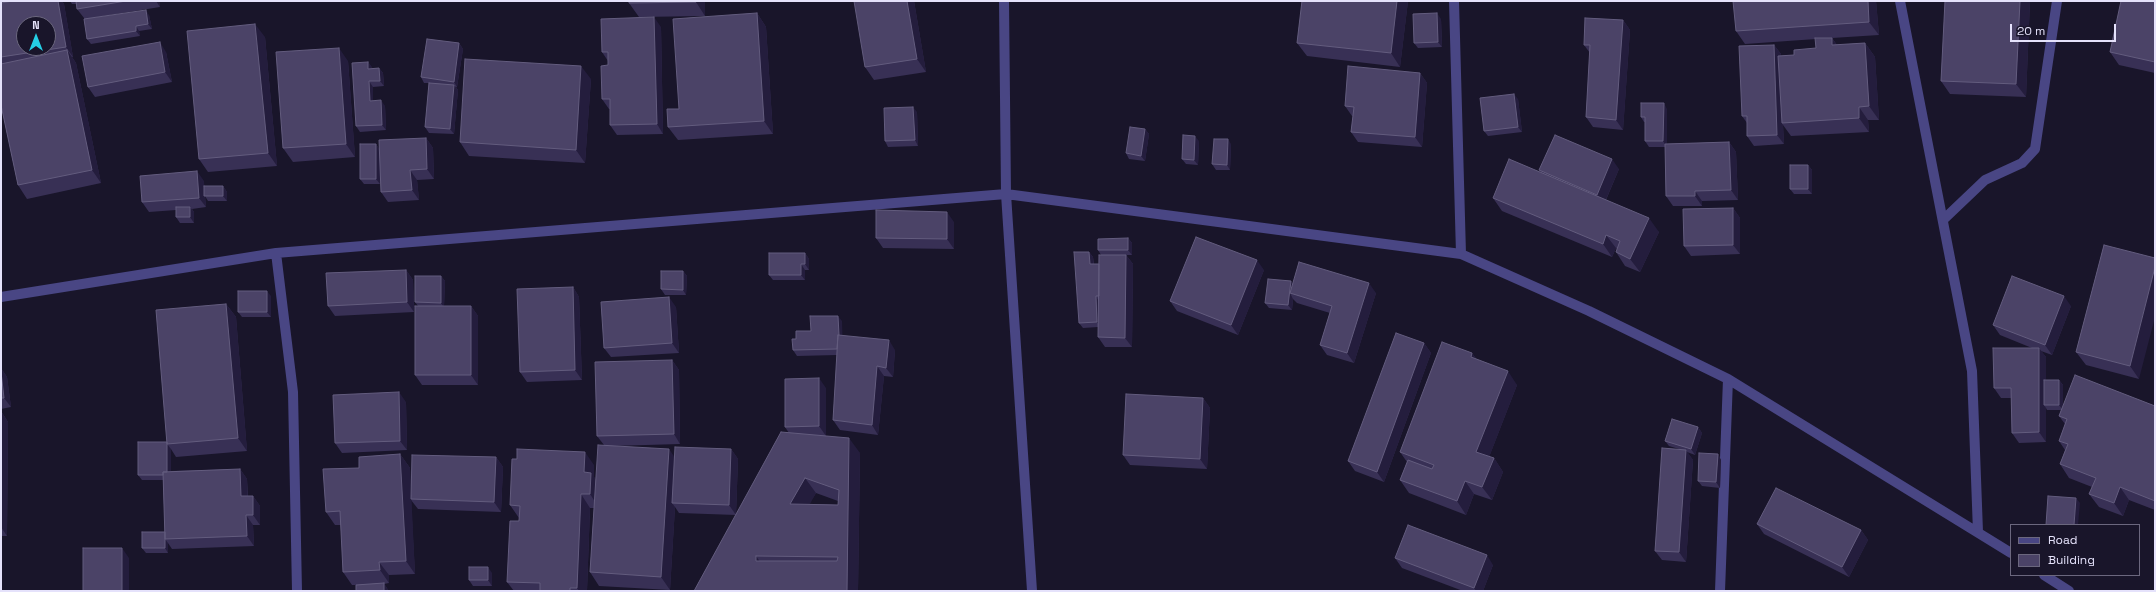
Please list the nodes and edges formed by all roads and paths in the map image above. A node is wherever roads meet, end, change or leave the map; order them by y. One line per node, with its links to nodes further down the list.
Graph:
1 (1004, 1): 5 (street)
2 (1454, 1): 8 (street)
3 (1900, 1): 6 (street)
4 (2057, 1): 6 (street)
5 (1006, 194): 7 (street); 8 (street); 15 (street)
6 (1943, 220): 11 (street)
7 (276, 253): 9 (street); 14 (street)
8 (1461, 254): 10 (street)
9 (1, 297)
10 (1728, 379): 11 (street); 16 (street)
11 (1978, 532): 12 (street)
12 (2010, 553)
13 (2046, 576): 17 (street)
14 (297, 591)
15 (1032, 591)
16 (1720, 591)
17 (2069, 591)

